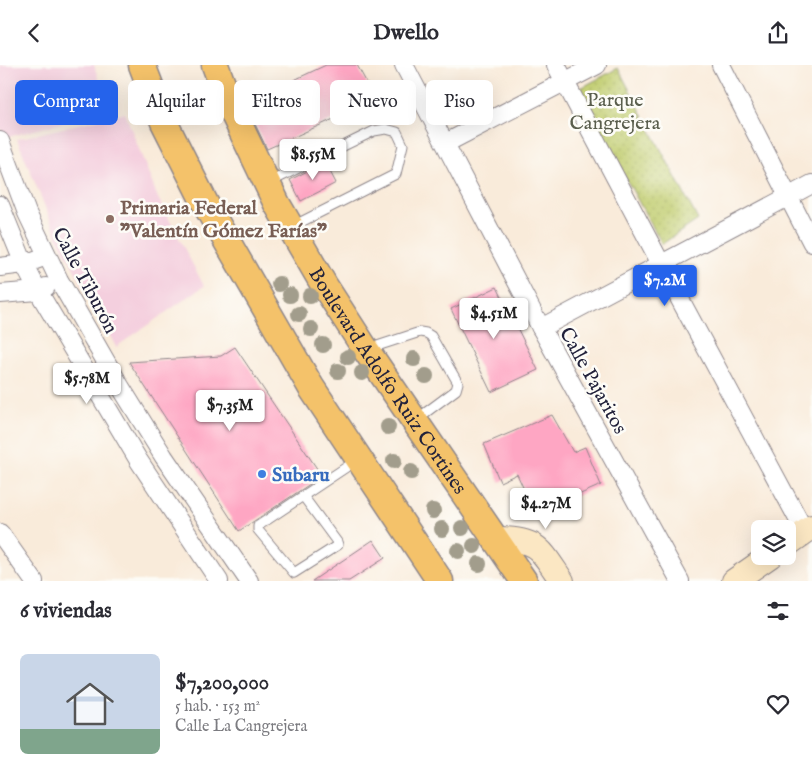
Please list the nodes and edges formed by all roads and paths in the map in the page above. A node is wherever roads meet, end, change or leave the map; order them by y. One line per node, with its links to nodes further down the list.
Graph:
1 (142, 65): 26 (main road)
2 (215, 65): 10 (main road, Boulevard Adolfo Ruiz Cortines)
3 (404, 65): 9 (street, Calle Pajaritos)
4 (556, 65): 7 (street)
5 (597, 65): 7 (street)
6 (721, 65): 12 (street)
7 (565, 83): 9 (street); 17 (street)
8 (0, 141): 16 (street, Calle Tiburón)
9 (446, 143): 23 (street, Calle Pajaritos)
10 (267, 183): 14 (main road, Boulevard Adolfo Ruiz Cortines); 14 (lane)
11 (812, 184): 12 (street)
12 (788, 196): 15 (street); 17 (street)
13 (0, 205): 18 (street)
14 (290, 227): 24 (main road, Boulevard Adolfo Ruiz Cortines)
15 (812, 243)
16 (47, 256): 18 (street); 20 (street, Calle Tiburón)
17 (661, 264): 23 (street); 29 (street)
18 (24, 265): 19 (street); 21 (street)
19 (0, 267)
20 (59, 280): 21 (street); 34 (street, Calle Tiburón)
21 (38, 291): 22 (street); 33 (street)
22 (0, 294)
23 (541, 328): 38 (street, Calle Pajaritos)
24 (366, 349): 25 (main road, Boulevard Adolfo Ruiz Cortines); 25 (lane)
25 (415, 421): 30 (main road, Boulevard Adolfo Ruiz Cortines)
26 (359, 459): 27 (lane); 35 (main road)
27 (303, 496): 27 (lane)
28 (0, 533): 32 (street)
29 (802, 535)
30 (496, 539): 36 (main road, Boulevard Adolfo Ruiz Cortines); 37 (street)
31 (757, 565): 39 (street)
32 (34, 581)
33 (219, 581)
34 (249, 581)
35 (440, 581)
36 (524, 581)
37 (562, 581)
38 (680, 581)
39 (734, 581)

